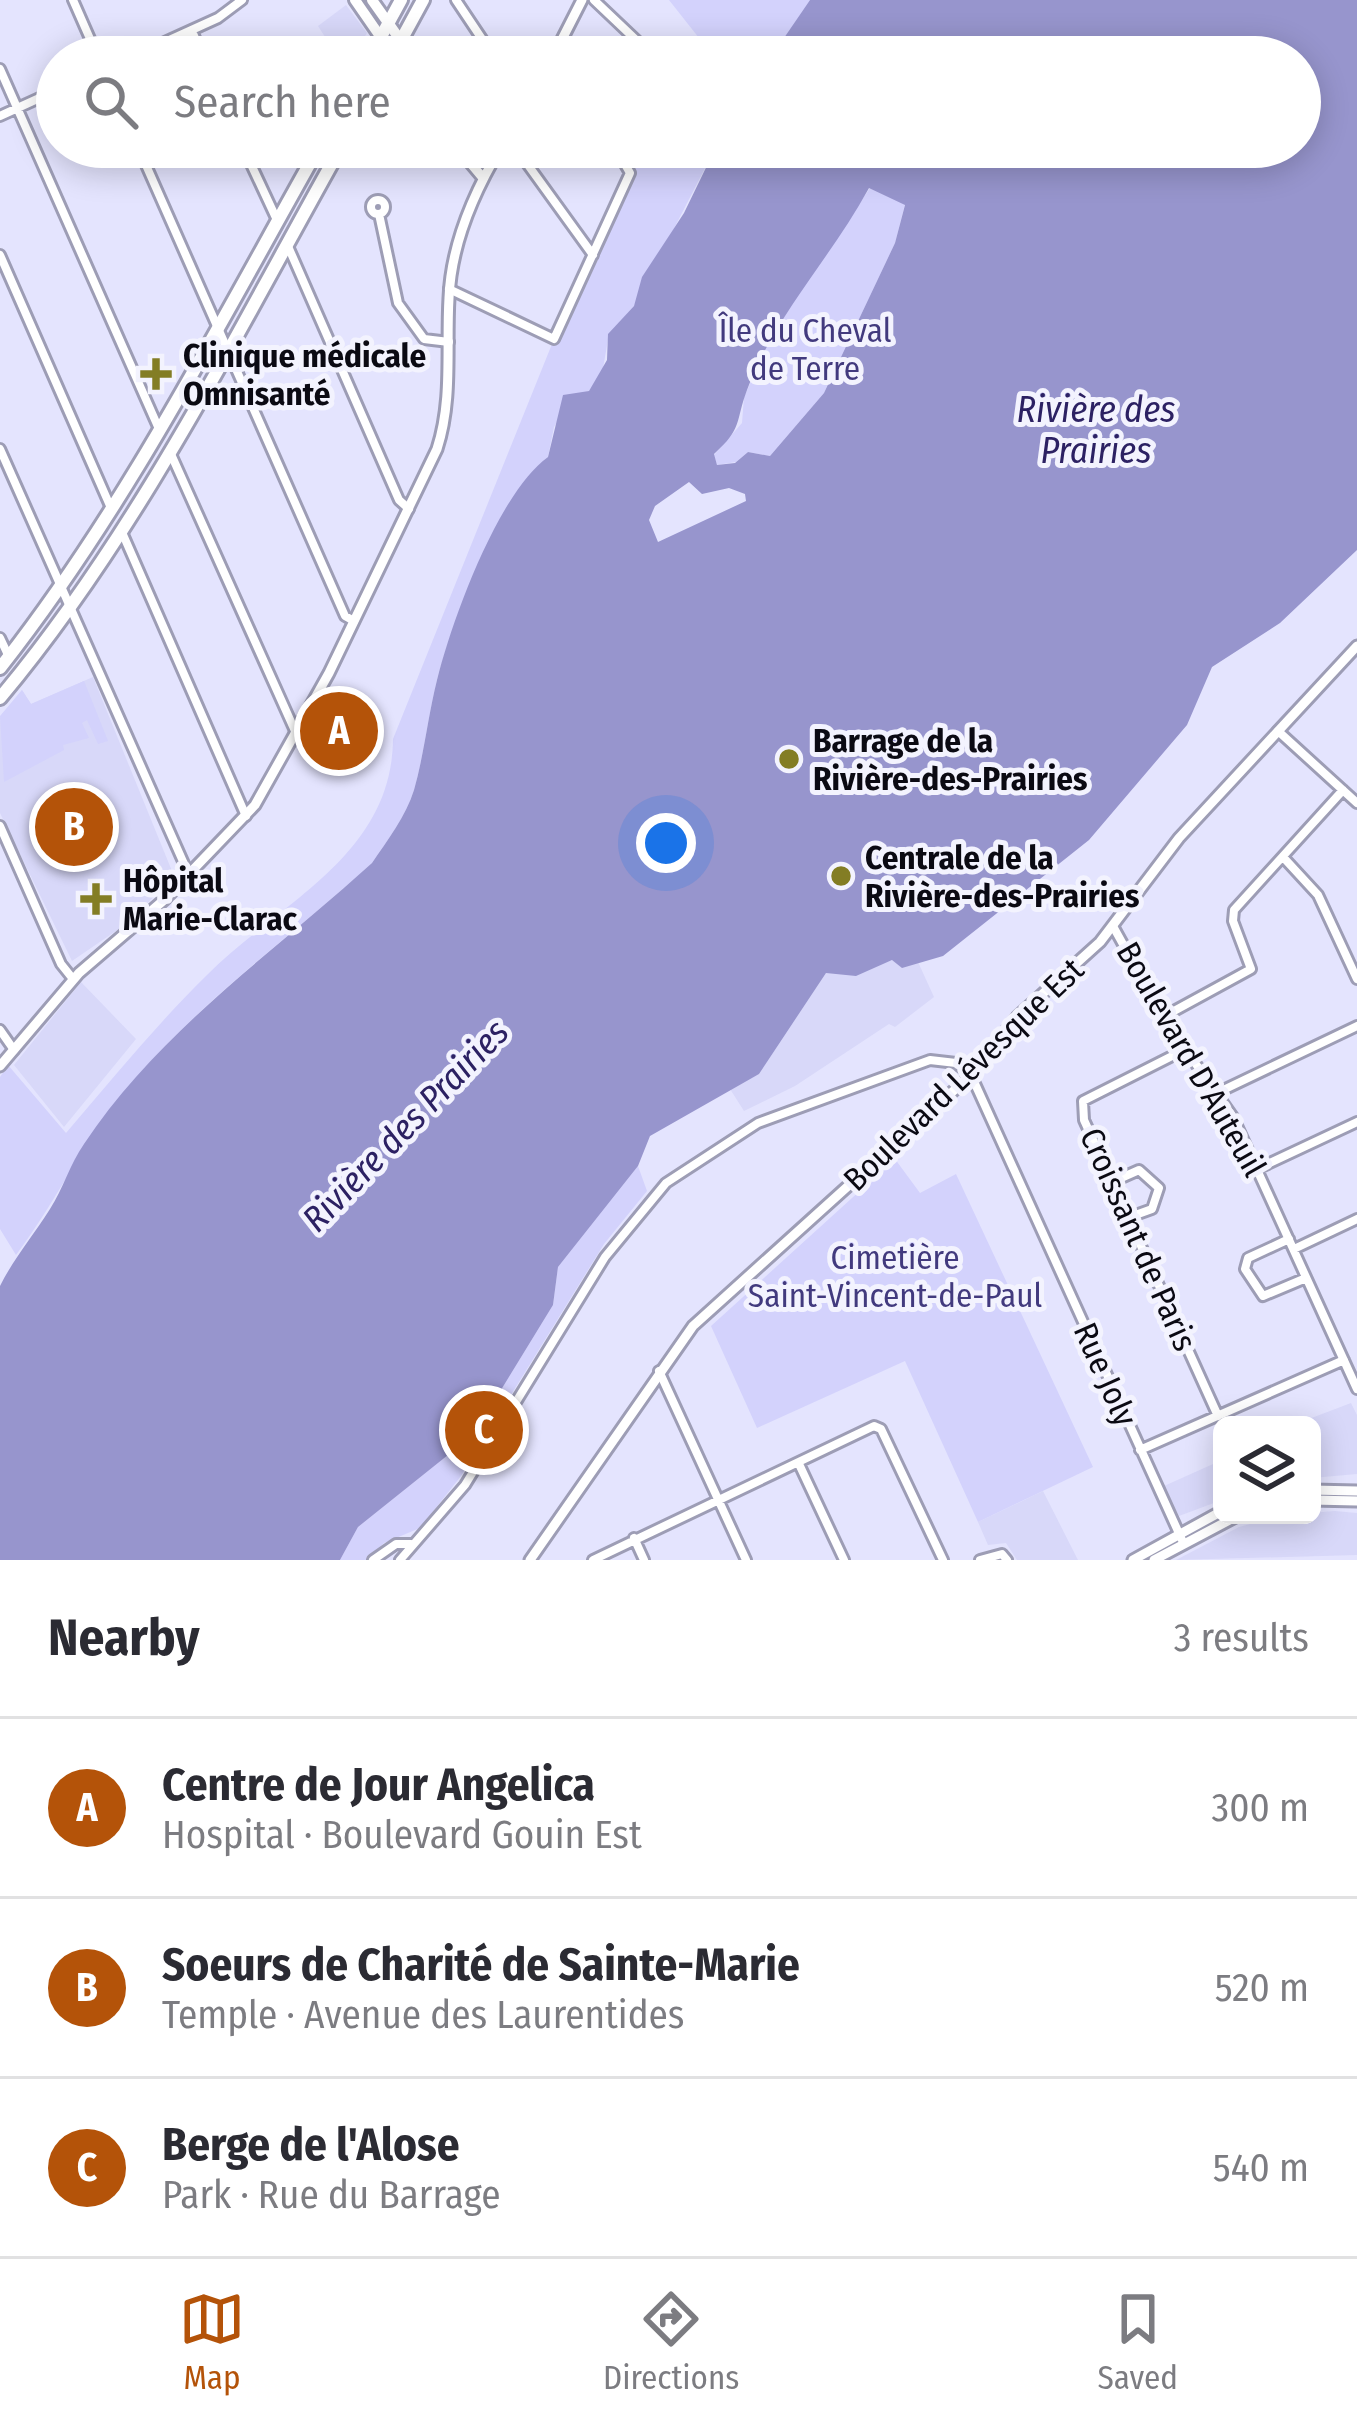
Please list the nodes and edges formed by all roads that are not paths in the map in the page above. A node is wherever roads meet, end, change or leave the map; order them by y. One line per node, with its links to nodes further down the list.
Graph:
1 (73, 0): 12 (street)
2 (355, 0): 15 (main road)
3 (371, 0): 10 (main road)
4 (401, 0): 10 (main road)
5 (423, 0): 18 (main road)
6 (456, 0): 19 (street)
7 (582, 0): 20 (street)
8 (594, 0): 21 (street)
9 (237, 2): 11 (street)
10 (388, 24): 16 (main road); 17 (main road)
11 (192, 31): 13 (street); 14 (street)
12 (89, 36)
13 (180, 36)
14 (194, 36)
15 (380, 36)
16 (382, 36)
17 (397, 36)
18 (404, 36)
19 (480, 36)
20 (564, 36)
21 (632, 36)
22 (0, 69): 24 (street)
23 (36, 99): 24 (street)
24 (17, 108): 25 (street); 26 (street)
25 (0, 116)
26 (36, 151)
27 (44, 168): 46 (street)
28 (147, 168): 43 (street)
29 (254, 168): 38 (street)
30 (307, 168): 38 (main road)
31 (329, 168): 39 (main road)
32 (475, 168): 36 (street)
33 (489, 168): 36 (street)
34 (530, 168): 40 (street)
35 (628, 168): 40 (street)
36 (483, 178): 42 (street)
37 (379, 214): 44 (street)
38 (278, 221): 43 (main road)
39 (287, 244): 45 (main road); 50 (street)
40 (593, 254): 42 (street)
41 (0, 255): 49 (street)
42 (449, 289): 44 (street)
43 (218, 327): 45 (street); 46 (main road)
44 (448, 343): 50 (street)
45 (228, 349): 48 (main road); 54 (street)
46 (160, 430): 49 (main road)
47 (0, 449): 52 (street)
48 (170, 451): 51 (main road); 60 (street)
49 (110, 508): 52 (main road)
50 (409, 509): 54 (street)
51 (120, 529): 53 (main road); 63 (street)
52 (61, 586): 53 (street); 57 (main road)
53 (70, 607): 58 (main road); 66 (street)
54 (354, 621): 60 (street)
55 (0, 638): 57 (street)
56 (1357, 646): 59 (street, Boulevard Lévesque Est)
57 (4, 663)
58 (0, 698)
59 (1276, 730): 61 (street); 67 (street, Boulevard Lévesque Est)
60 (297, 735): 63 (street)
61 (1343, 790): 62 (street); 65 (street)
62 (1357, 803)
63 (246, 816): 66 (street)
64 (0, 826): 68 (street)
65 (1283, 857): 69 (street); 70 (street)
66 (189, 875): 68 (street)
67 (1114, 928): 70 (street, Boulevard D'Auteuil); 76 (street, Boulevard Lévesque Est)
68 (73, 979): 74 (street)
69 (1357, 979)
70 (1163, 1016): 73 (street, Boulevard D'Auteuil)
71 (1357, 1026): 77 (street)
72 (0, 1030): 74 (street)
73 (1186, 1049): 77 (street, Boulevard D'Auteuil); 80 (street, Croissant de Paris)
74 (14, 1050): 75 (street)
75 (0, 1066)
76 (971, 1075): 87 (street, Boulevard Lévesque Est); 91 (street, Rue Joly); 101 (street)
77 (1219, 1092): 79 (street, Boulevard D'Auteuil)
78 (1357, 1122): 79 (street)
79 (1257, 1169): 83 (street, Boulevard D'Auteuil)
80 (1112, 1182): 81 (street, Croissant de Paris); 81 (street)
81 (1127, 1218): 89 (street, Croissant de Paris)
82 (1357, 1219): 84 (street)
83 (1289, 1238): 84 (street, Boulevard D'Auteuil); 85 (street)
84 (1294, 1249): 85 (street, Boulevard D'Auteuil)
85 (1306, 1278): 86 (street, Boulevard D'Auteuil)
86 (1344, 1360): 88 (street, Boulevard D'Auteuil); 89 (street)
87 (659, 1370): 95 (street); 104 (street, Boulevard Lévesque Est)
88 (1357, 1389)
89 (1218, 1416)
90 (1213, 1418): 91 (street)
91 (1140, 1450): 100 (street, Rue Joly)
92 (799, 1463): 95 (street); 108 (street); 109 (street)
93 (1321, 1490): 94 (street)
94 (1356, 1492): 96 (street)
95 (718, 1498): 99 (street); 107 (street)
96 (1321, 1498)
97 (1213, 1517): 100 (street)
98 (1216, 1524): 100 (street)
99 (634, 1538): 105 (street); 106 (street)
100 (1181, 1538): 112 (street); 113 (street)
101 (412, 1544): 102 (street); 103 (street)
102 (373, 1560)
103 (400, 1560)
104 (530, 1560)
105 (593, 1560)
106 (644, 1560)
107 (746, 1560)
108 (844, 1560)
109 (943, 1560)
110 (980, 1560): 111 (street)
111 (1007, 1560)
112 (1133, 1560)
113 (1154, 1560)

